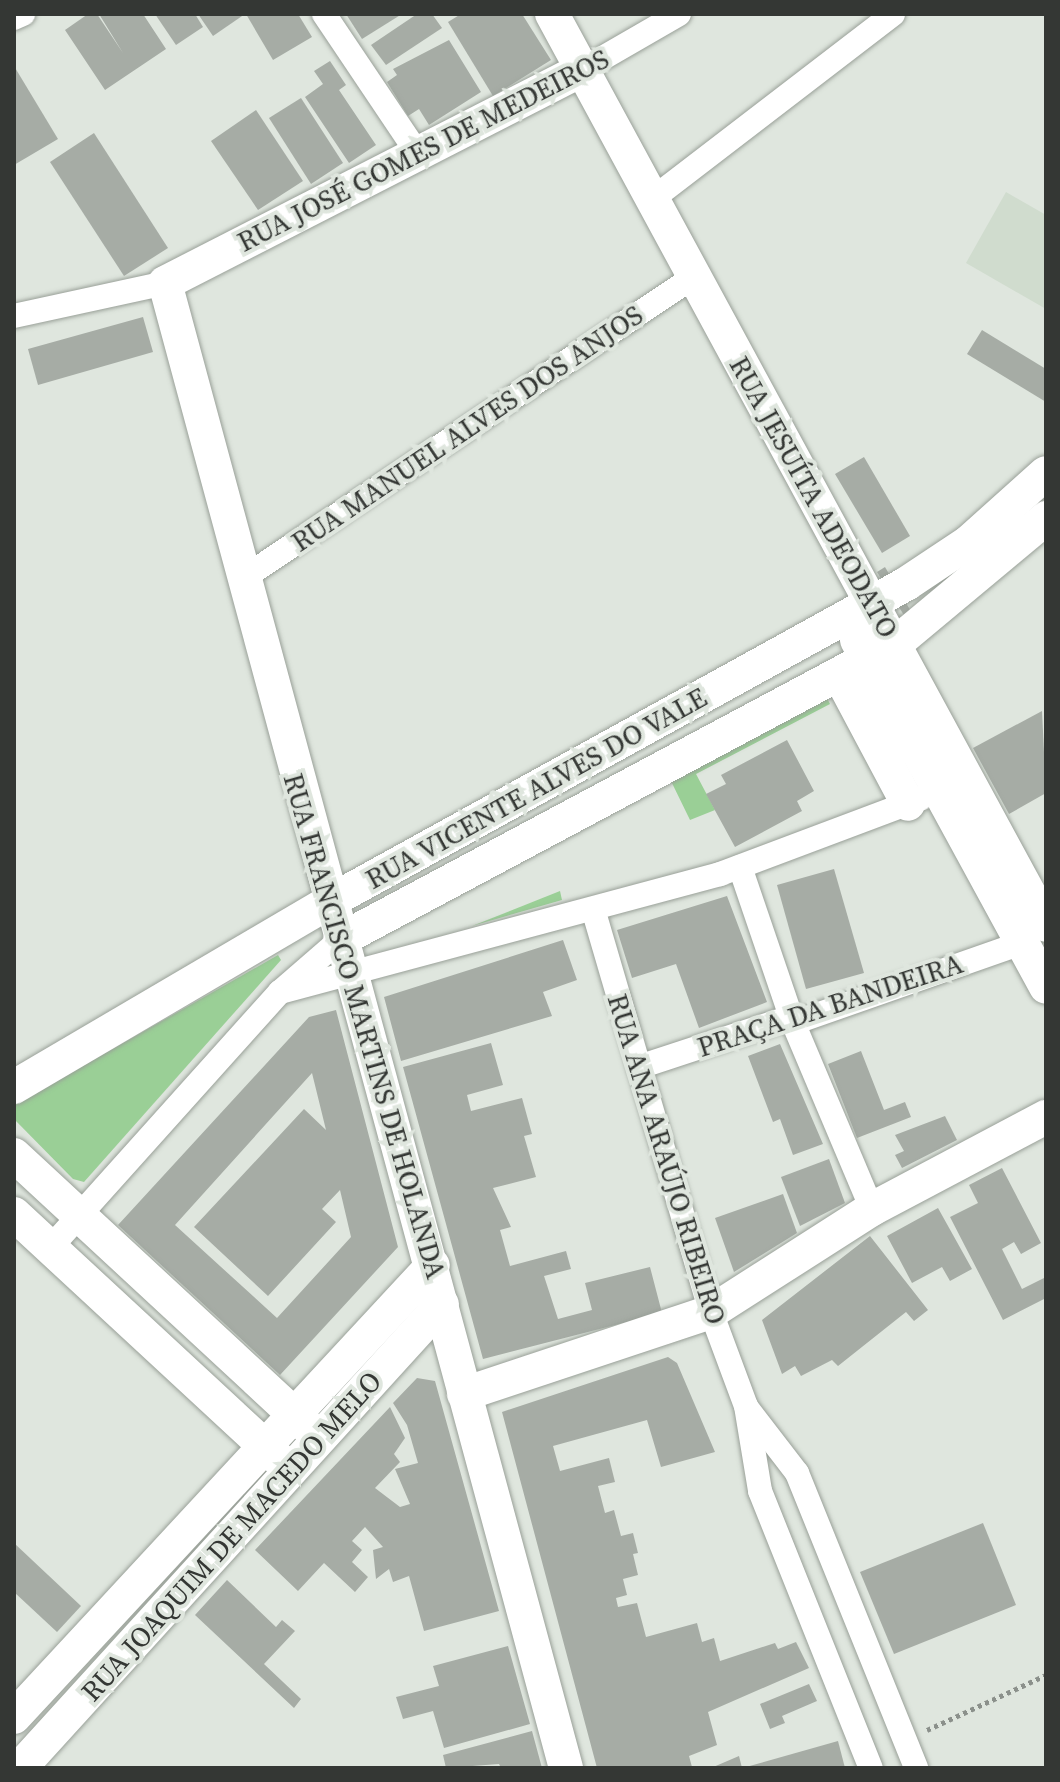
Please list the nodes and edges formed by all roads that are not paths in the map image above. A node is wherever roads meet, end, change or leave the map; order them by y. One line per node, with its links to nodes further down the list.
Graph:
1 (23, 14): 6 (street)
2 (324, 14): 9 (street)
3 (552, 14): 8 (street, RUA JESUÍTA ADEODATO)
4 (679, 14): 8 (street, RUA JOSÉ GOMES DE MEDEIROS)
5 (893, 14): 7 (street)
6 (14, 18)
7 (865, 22): 10 (street)
8 (582, 70): 9 (street, RUA JOSÉ GOMES DE MEDEIROS); 10 (street, RUA JESUÍTA ADEODATO)
9 (418, 154): 12 (street, RUA JOSÉ GOMES DE MEDEIROS)
10 (651, 200): 11 (street, RUA JESUÍTA ADEODATO)
11 (692, 278): 16 (street, RUA MANUEL ALVES DOS ANJOS); 17 (street, RUA JESUÍTA ADEODATO)
12 (165, 283): 13 (street); 16 (street, RUA FRANCISCO MARTINS DE HOLANDA)
13 (14, 316)
14 (1046, 473): 17 (street, RUA VICENTE ALVES DO VALE)
15 (1046, 518): 18 (street)
16 (242, 579): 26 (street, RUA FRANCISCO MARTINS DE HOLANDA)
17 (858, 610): 18 (street, RUA JESUÍTA ADEODATO); 19 (street, RUA VICENTE ALVES DO VALE)
18 (867, 659): 20 (street, RUA JESUÍTA ADEODATO); 21 (street); 22 (street, RUA JESUÍTA ADEODATO)
19 (598, 754): 21 (street); 23 (street, RUA VICENTE ALVES DO VALE)
20 (955, 786): 22 (street); 28 (street, RUA JESUÍTA ADEODATO)
21 (618, 792): 24 (street)
22 (908, 804): 25 (street)
23 (476, 821): 24 (street); 26 (street, RUA VICENTE ALVES DO VALE)
24 (496, 857): 29 (street)
25 (740, 867): 27 (street); 33 (street)
26 (329, 902): 29 (street, RUA FRANCISCO MARTINS DE HOLANDA); 35 (street, RUA VICENTE ALVES DO VALE)
27 (593, 909): 30 (street); 34 (street, RUA ANA ARAÚJO RIBEIRO)
28 (1034, 934): 31 (street, RUA JESUÍTA ADEODATO); 33 (street, PRAÇA DA BANDEIRA)
29 (340, 940): 30 (street, RUA FRANCISCO MARTINS DE HOLANDA); 32 (street)
30 (351, 976): 32 (street); 42 (street, RUA FRANCISCO MARTINS DE HOLANDA)
31 (1046, 987)
32 (280, 992): 40 (street)
33 (792, 1020): 34 (street, PRAÇA DA BANDEIRA); 38 (street)
34 (639, 1067): 45 (street, RUA ANA ARAÚJO RIBEIRO)
35 (14, 1087)
36 (1046, 1117): 38 (street)
37 (14, 1155): 40 (street)
38 (872, 1209): 45 (street)
39 (14, 1214): 41 (street)
40 (80, 1216): 41 (street); 44 (street)
41 (51, 1247): 46 (street)
42 (433, 1265): 43 (street, RUA FRANCISCO MARTINS DE HOLANDA); 49 (street, RUA JOAQUIM DE MACEDO MELO)
43 (442, 1304): 47 (street, RUA FRANCISCO MARTINS DE HOLANDA); 50 (street, RUA JOAQUIM DE MACEDO MELO)
44 (183, 1311): 46 (street); 49 (street)
45 (711, 1312): 47 (street); 48 (street, RUA ANA ARAÚJO RIBEIRO)
46 (153, 1343): 51 (street)
47 (464, 1394): 57 (street, RUA FRANCISCO MARTINS DE HOLANDA)
48 (746, 1406): 53 (street, RUA ANA ARAÚJO RIBEIRO); 54 (street, RUA ANA ARAÚJO RIBEIRO)
49 (295, 1415): 50 (street); 51 (street, RUA JOAQUIM DE MACEDO MELO)
50 (320, 1438): 52 (street, RUA JOAQUIM DE MACEDO MELO)
51 (265, 1446): 52 (street); 55 (street, RUA JOAQUIM DE MACEDO MELO)
52 (291, 1470): 56 (street, RUA JOAQUIM DE MACEDO MELO)
53 (858, 1626): 54 (street); 59 (street, RUA ANA ARAÚJO RIBEIRO)
54 (820, 1640): 58 (street, RUA ANA ARAÚJO RIBEIRO)
55 (14, 1717)
56 (20, 1768)
57 (566, 1768)
58 (871, 1768)
59 (916, 1768)

